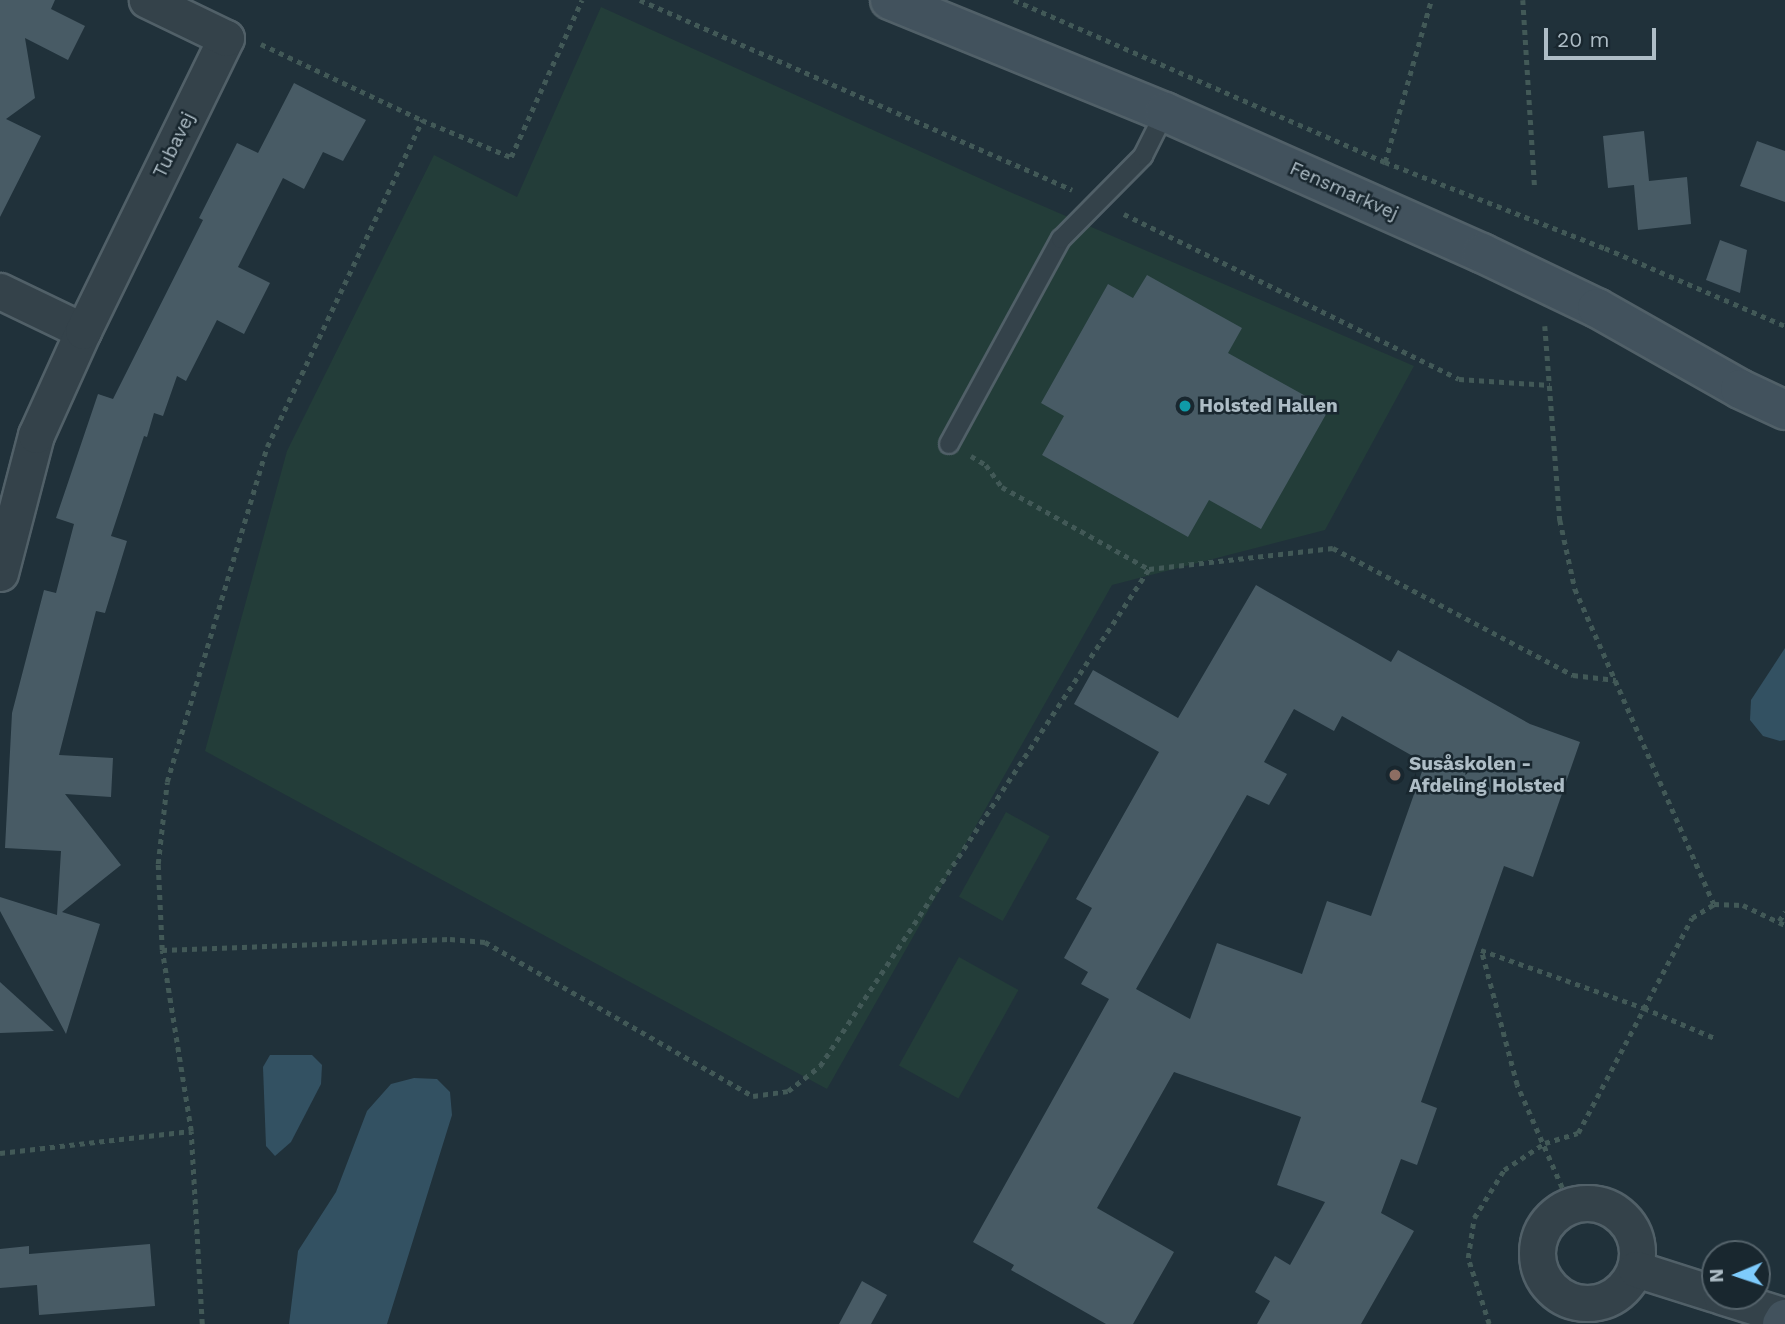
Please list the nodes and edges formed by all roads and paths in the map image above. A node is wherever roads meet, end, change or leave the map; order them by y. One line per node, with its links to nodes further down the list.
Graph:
1 (147, 0): 7 (street)
2 (582, 0): 9 (path)
3 (890, 0): 8 (street, Fensmarkvej)
4 (1014, 0): 10 (path)
5 (1431, 0): 10 (path)
6 (1523, 0): 11 (path)
7 (226, 38): 9 (path); 15 (street, Tubavej)
8 (1165, 112): 16 (street, Fensmarkvej); 17 (lane)
9 (422, 120): 25 (path)
10 (1385, 162): 14 (path)
11 (1535, 190)
12 (0, 291): 15 (street)
13 (1544, 318): 20 (path)
14 (1785, 326)
15 (83, 331): 19 (street, Tubavej)
16 (1785, 410)
17 (949, 444): 18 (path)
18 (1149, 569): 20 (path); 25 (path)
19 (0, 573)
20 (1616, 681): 21 (path)
21 (1714, 904): 23 (path); 26 (path)
22 (1785, 912): 23 (path)
23 (1779, 921): 24 (path)
24 (1785, 925)
25 (162, 950): 28 (path)
26 (1644, 1008): 27 (path); 29 (path); 29 (path)
27 (1717, 1039)
28 (191, 1131): 30 (path); 36 (path)
29 (1545, 1143): 31 (path); 37 (path)
30 (0, 1153)
31 (1570, 1206): 32 (street); 32 (street)
32 (1636, 1269): 33 (street)
33 (1701, 1290)
34 (1762, 1310): 35 (street)
35 (1785, 1318): 38 (street)
36 (201, 1324)
37 (1489, 1324)
38 (1782, 1324)

